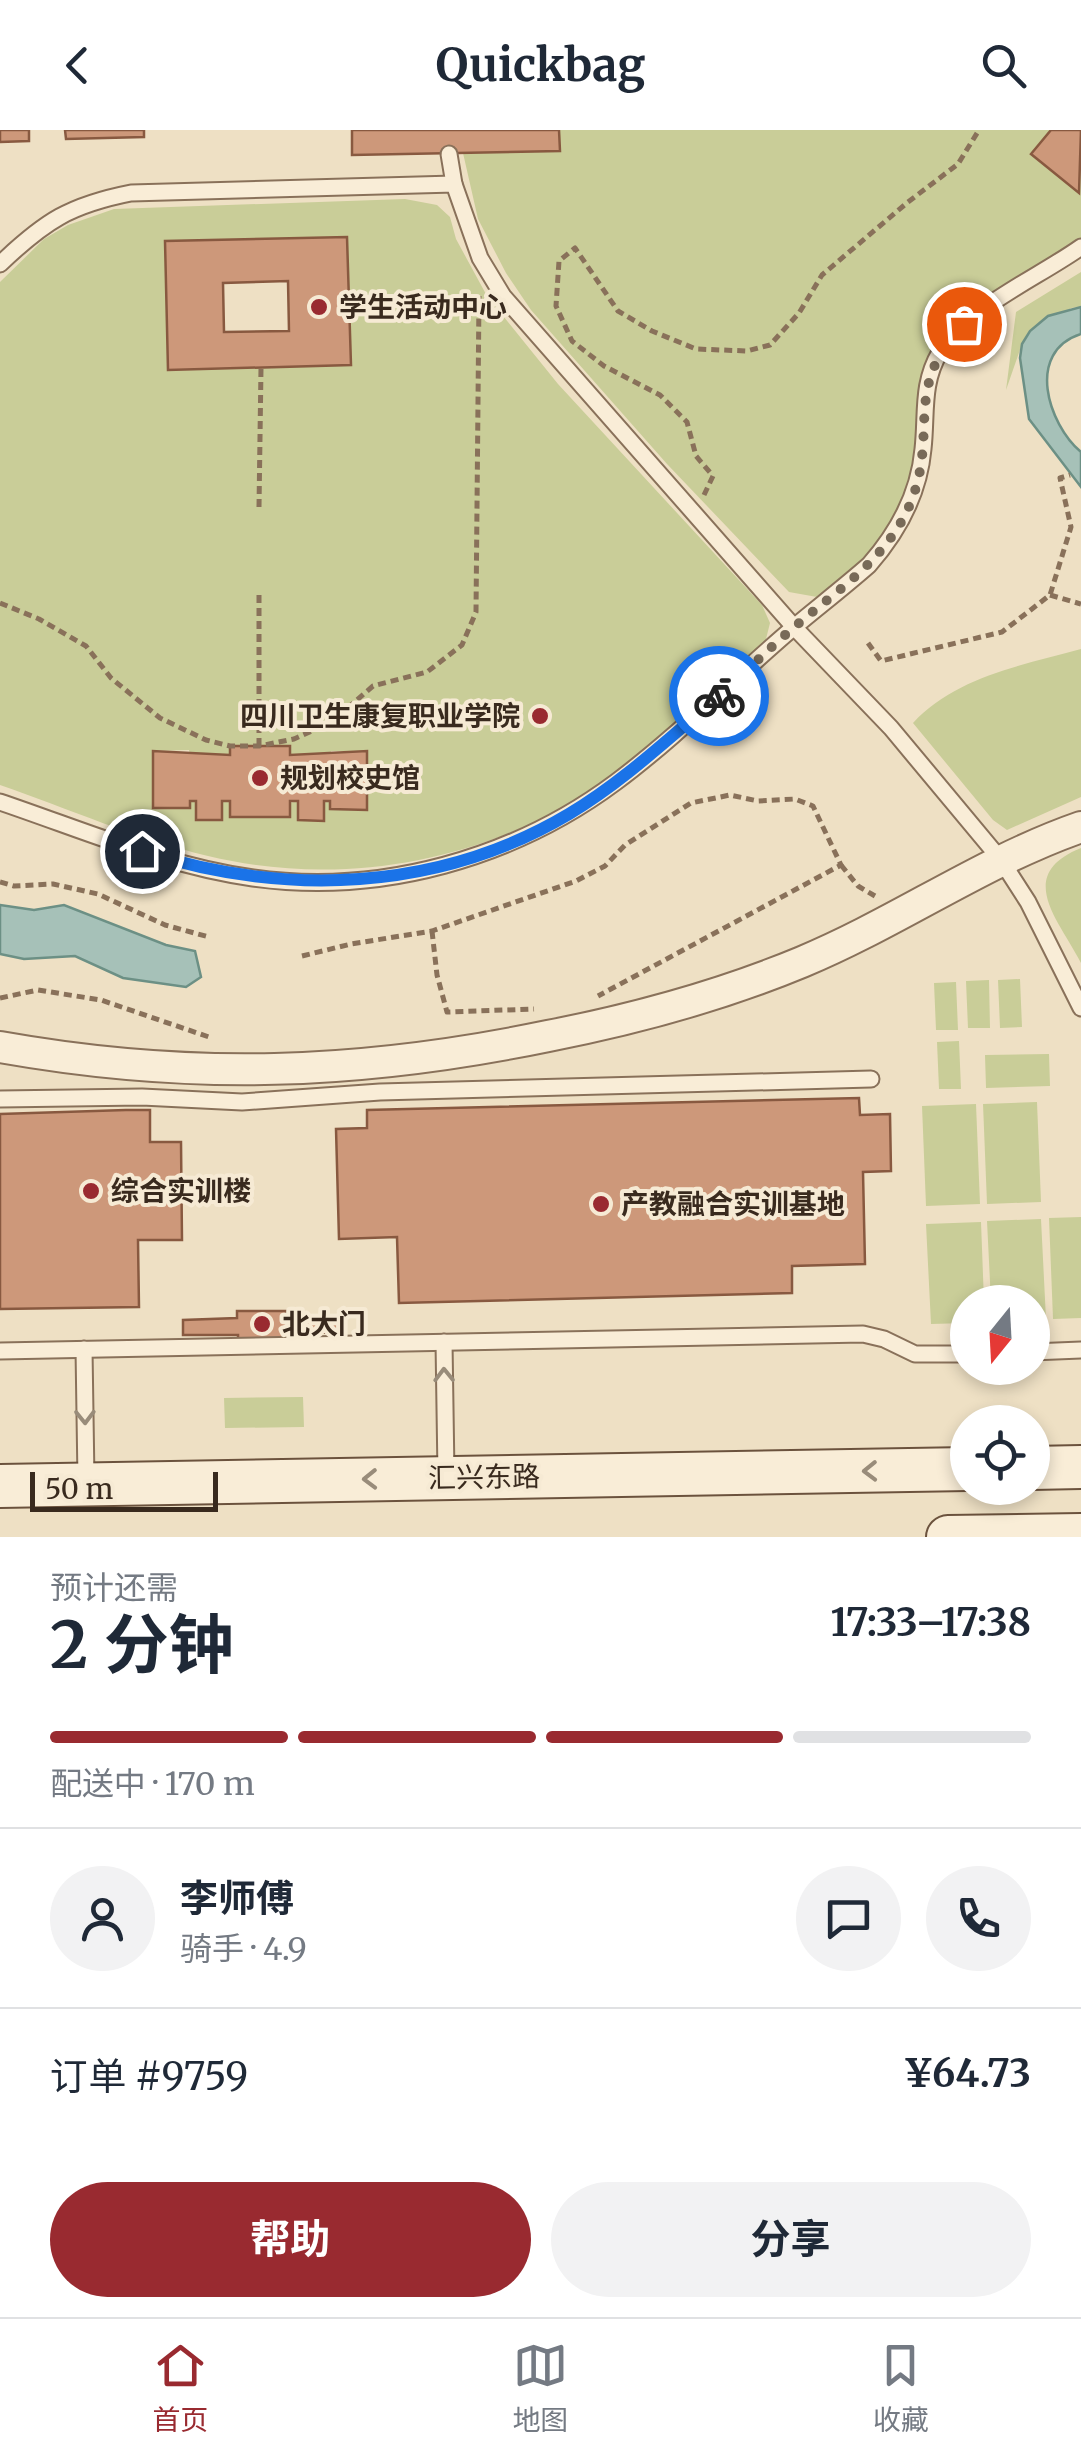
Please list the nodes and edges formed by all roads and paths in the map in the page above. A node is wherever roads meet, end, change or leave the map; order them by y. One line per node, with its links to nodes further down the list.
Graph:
1 (979, 130): 10 (path)
2 (449, 154): 3 (lane)
3 (454, 184): 5 (lane); 6 (lane)
4 (1081, 247): 15 (lane)
5 (480, 258): 10 (lane); 17 (path)
6 (0, 264)
7 (261, 368): 9 (path)
8 (1070, 475): 12 (path)
9 (259, 507)
10 (694, 516): 15 (lane)
11 (260, 595): 17 (path)
12 (1050, 596): 14 (path); 16 (path)
13 (0, 603): 17 (path)
14 (1081, 604)
15 (794, 627): 18 (lane); 20 (lane)
16 (868, 643)
17 (259, 746)
18 (0, 802)
19 (1081, 827): 20 (street)
20 (1001, 860): 23 (street); 29 (lane)
21 (841, 865): 23 (path); 24 (path); 28 (path)
22 (0, 882): 25 (path)
23 (893, 919): 32 (street)
24 (432, 931): 26 (path); 30 (path)
25 (209, 937)
26 (302, 956)
27 (0, 998): 31 (path)
28 (587, 1002)
29 (1081, 1008)
30 (538, 1009)
31 (209, 1037)
32 (0, 1047)
33 (871, 1079): 34 (lane)
34 (0, 1099)
35 (444, 1342): 36 (lane); 40 (lane); 44 (lane, one-way to 35)
36 (84, 1349): 38 (lane); 45 (lane, one-way to 45)
37 (1081, 1350): 39 (lane)
38 (0, 1351)
39 (1050, 1351)
40 (950, 1354)
41 (1081, 1467): 42 (main road)
42 (1050, 1468)
43 (950, 1469): 44 (main road, 汇兴东路, one-way to 44)
44 (446, 1478): 45 (main road, 汇兴东路, one-way to 45)
45 (86, 1484): 46 (main road, 汇兴东路)
46 (0, 1486)
47 (1081, 1535): 48 (main road)
48 (948, 1537)

